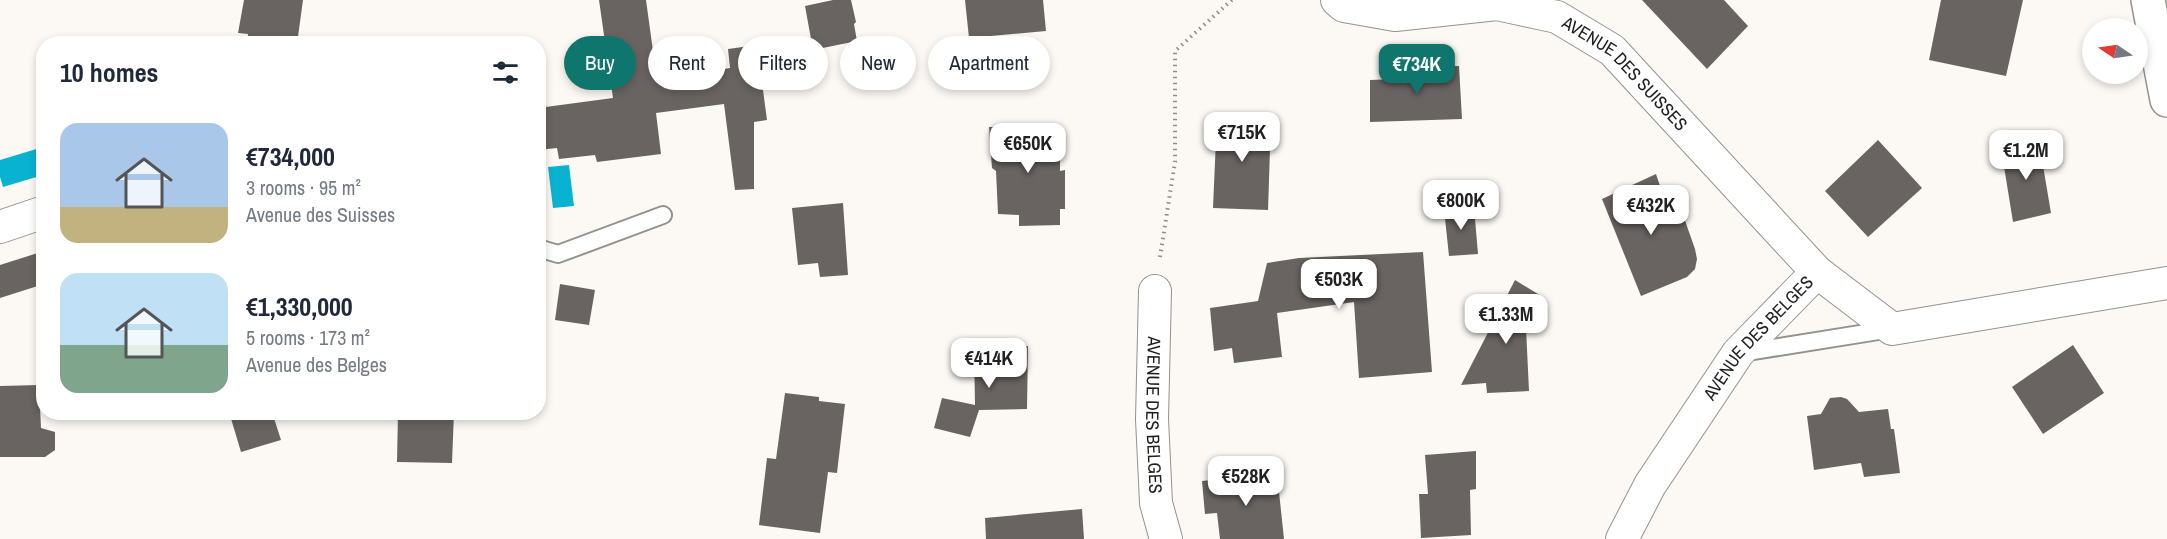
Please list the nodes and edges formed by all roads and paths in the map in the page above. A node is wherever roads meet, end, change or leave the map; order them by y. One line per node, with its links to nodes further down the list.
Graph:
1 (1232, 0): 11 (path)
2 (1337, 0): 9 (street, AVENUE DES SUISSES)
3 (2148, 0): 4 (street)
4 (2167, 100)
5 (36, 215): 7 (street)
6 (663, 215): 8 (lane)
7 (0, 226)
8 (546, 250)
9 (1817, 272): 12 (street, AVENUE DES BELGES); 13 (street, AVENUE DES BELGES)
10 (2167, 283): 12 (street)
11 (1155, 291): 14 (street, AVENUE DES BELGES)
12 (1892, 329): 13 (lane)
13 (1738, 353): 15 (street, AVENUE DES BELGES)
14 (1166, 539)
15 (1622, 539)

